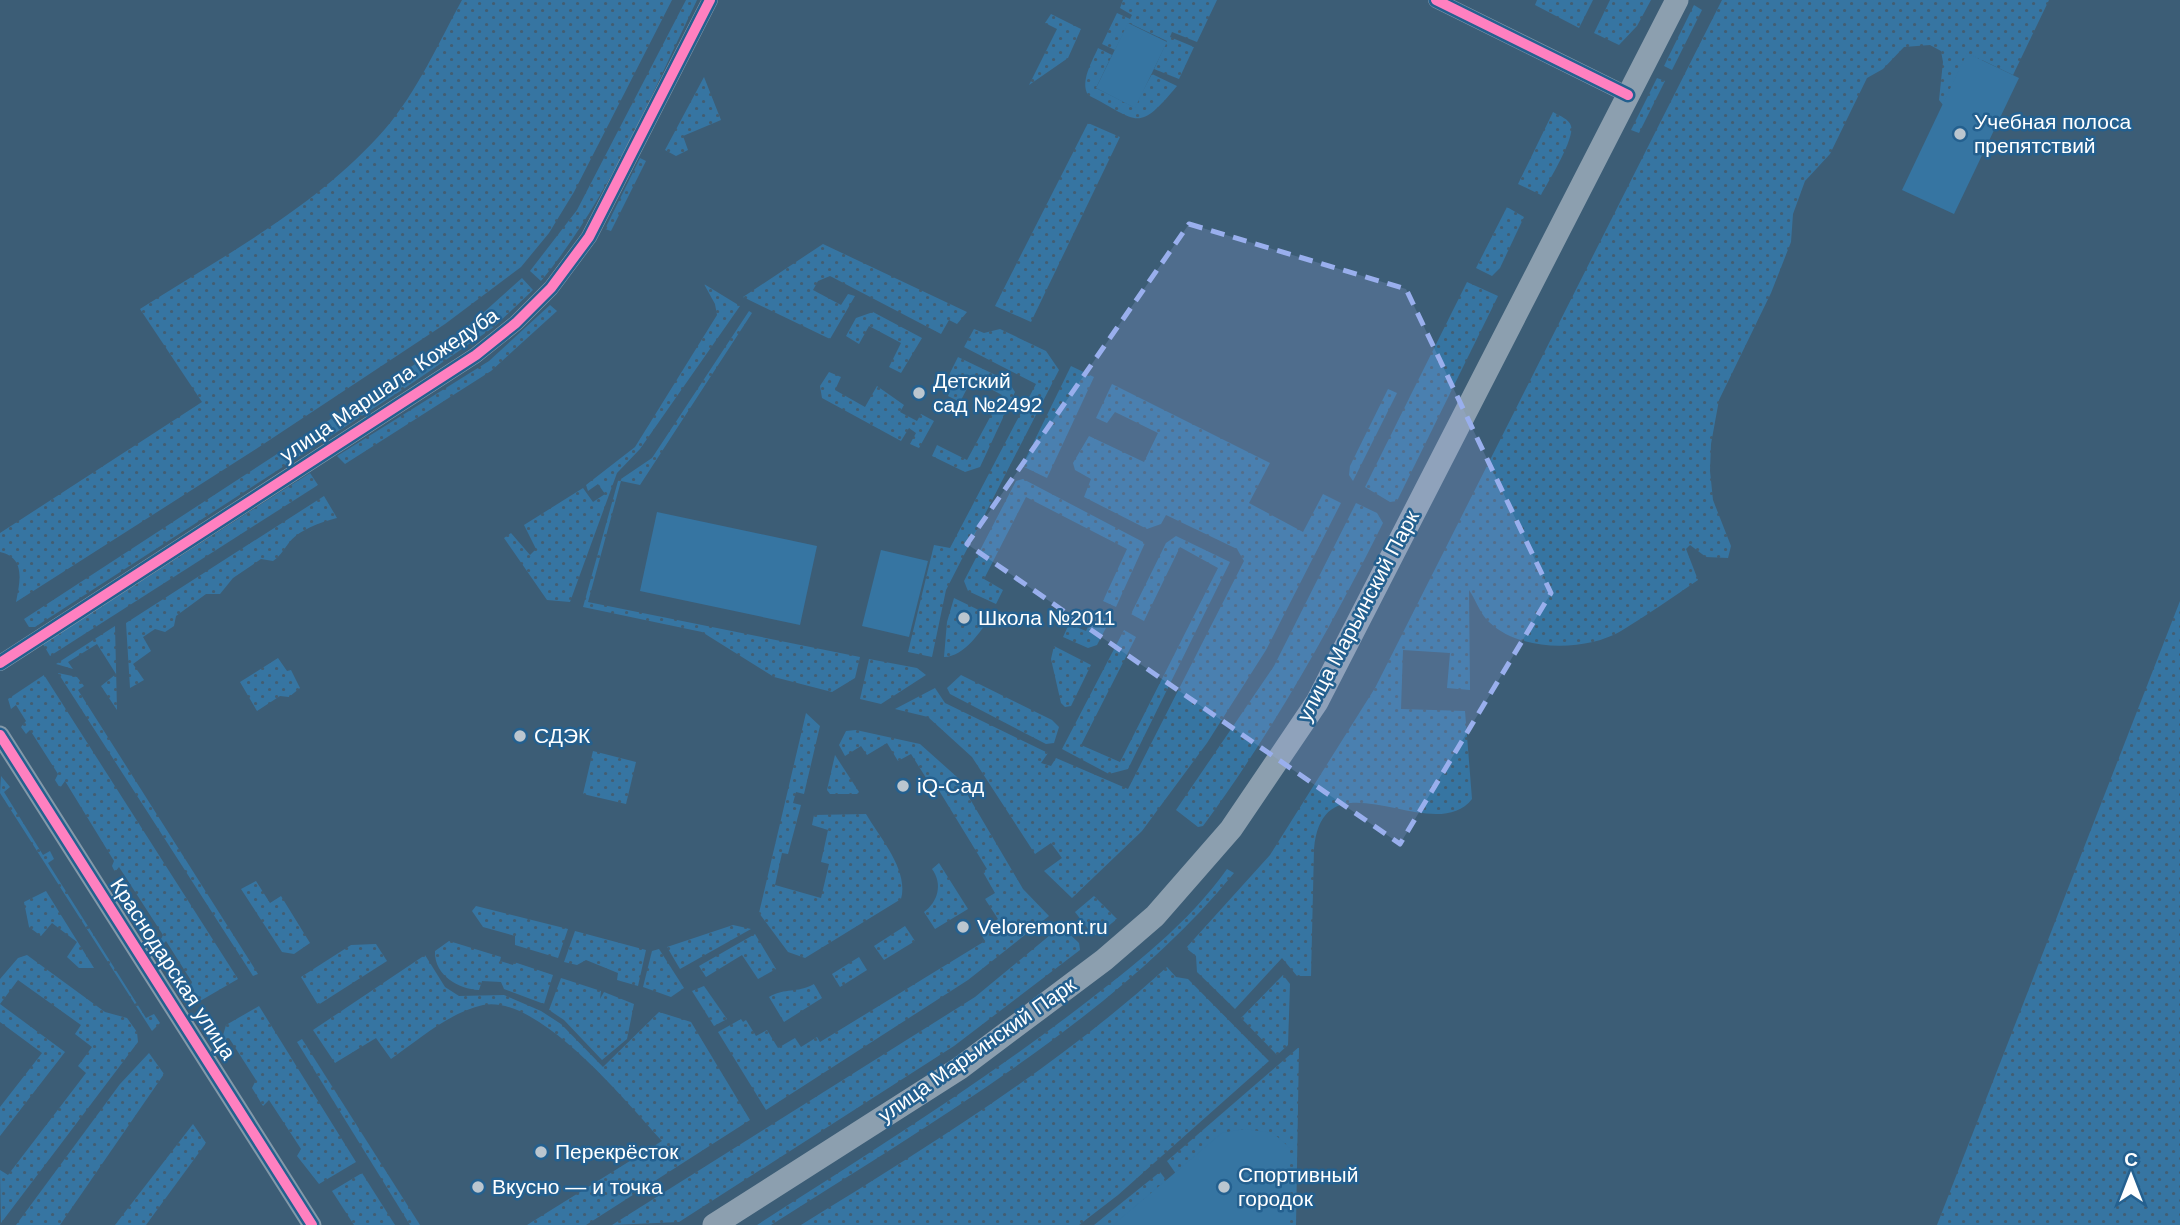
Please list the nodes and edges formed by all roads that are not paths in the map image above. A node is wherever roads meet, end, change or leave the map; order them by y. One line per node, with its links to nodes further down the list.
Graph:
1 (710, 0): 5 (street, улица Маршала Кожедуба)
2 (1436, 0): 4 (street)
3 (1677, 0): 4 (main road, улица Марьинский Парк)
4 (1628, 95): 8 (main road, улица Марьинский Парк)
5 (0, 663)
6 (0, 735): 7 (street, Краснодарская улица)
7 (312, 1225)
8 (715, 1225)

